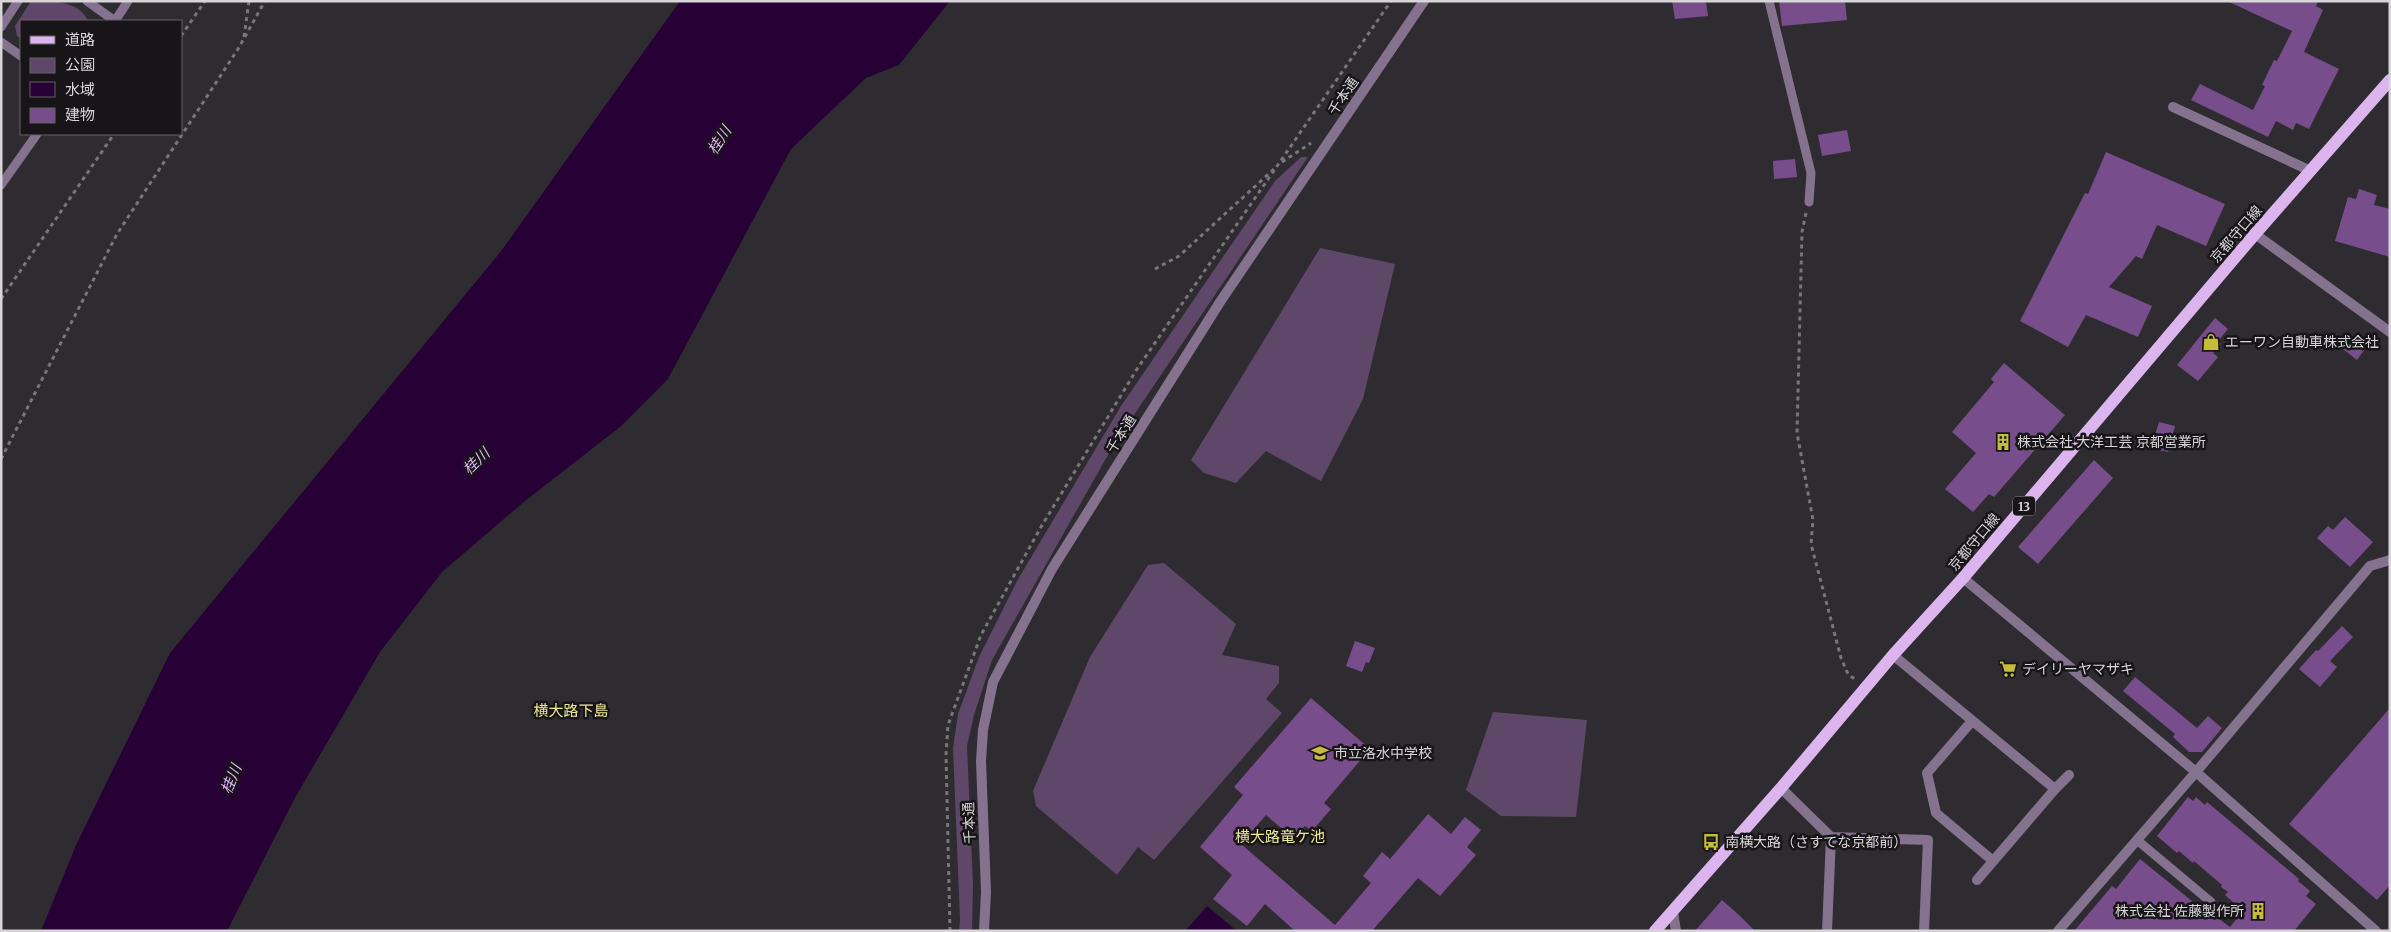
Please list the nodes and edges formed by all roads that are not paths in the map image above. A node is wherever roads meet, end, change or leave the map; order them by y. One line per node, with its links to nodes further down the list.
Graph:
1 (18, 1): 8 (lane)
2 (87, 1): 6 (lane)
3 (128, 1): 7 (lane)
4 (1424, 1): 34 (street, 千本通)
5 (1769, 1): 17 (lane)
6 (114, 20)
7 (116, 20)
8 (1, 27)
9 (1, 42): 10 (lane)
10 (20, 55)
11 (2390, 80): 15 (main road, 京都守口線 / 13)
12 (2173, 107): 15 (street)
13 (36, 135): 14 (lane)
14 (5, 171): 16 (lane)
15 (2311, 171): 18 (main road, 京都守口線 / 13)
16 (1, 185)
17 (1810, 202)
18 (2255, 234): 19 (street); 21 (main road, 京都守口線 / 13)
19 (2390, 332)
20 (2390, 560): 24 (street)
21 (1963, 578): 22 (main road, 京都守口線 / 13); 24 (street)
22 (1893, 655): 23 (street); 26 (main road, 京都守口線 / 13)
23 (1972, 721): 27 (street); 30 (street)
24 (2196, 772): 29 (street); 40 (street)
25 (2069, 775): 27 (street)
26 (1781, 788): 28 (street); 33 (main road, 京都守口線 / 13)
27 (2055, 789): 30 (street)
28 (1831, 837): 37 (street); 38 (street)
29 (2137, 840): 32 (lane); 39 (street)
30 (1993, 861): 31 (street)
31 (1977, 880)
32 (2211, 902)
33 (1673, 912): 35 (main road, 京都守口線 / 13); 36 (street)
34 (984, 931)
35 (1655, 931)
36 (1676, 931)
37 (1827, 931)
38 (1924, 931)
39 (2058, 931)
40 (2376, 931)

